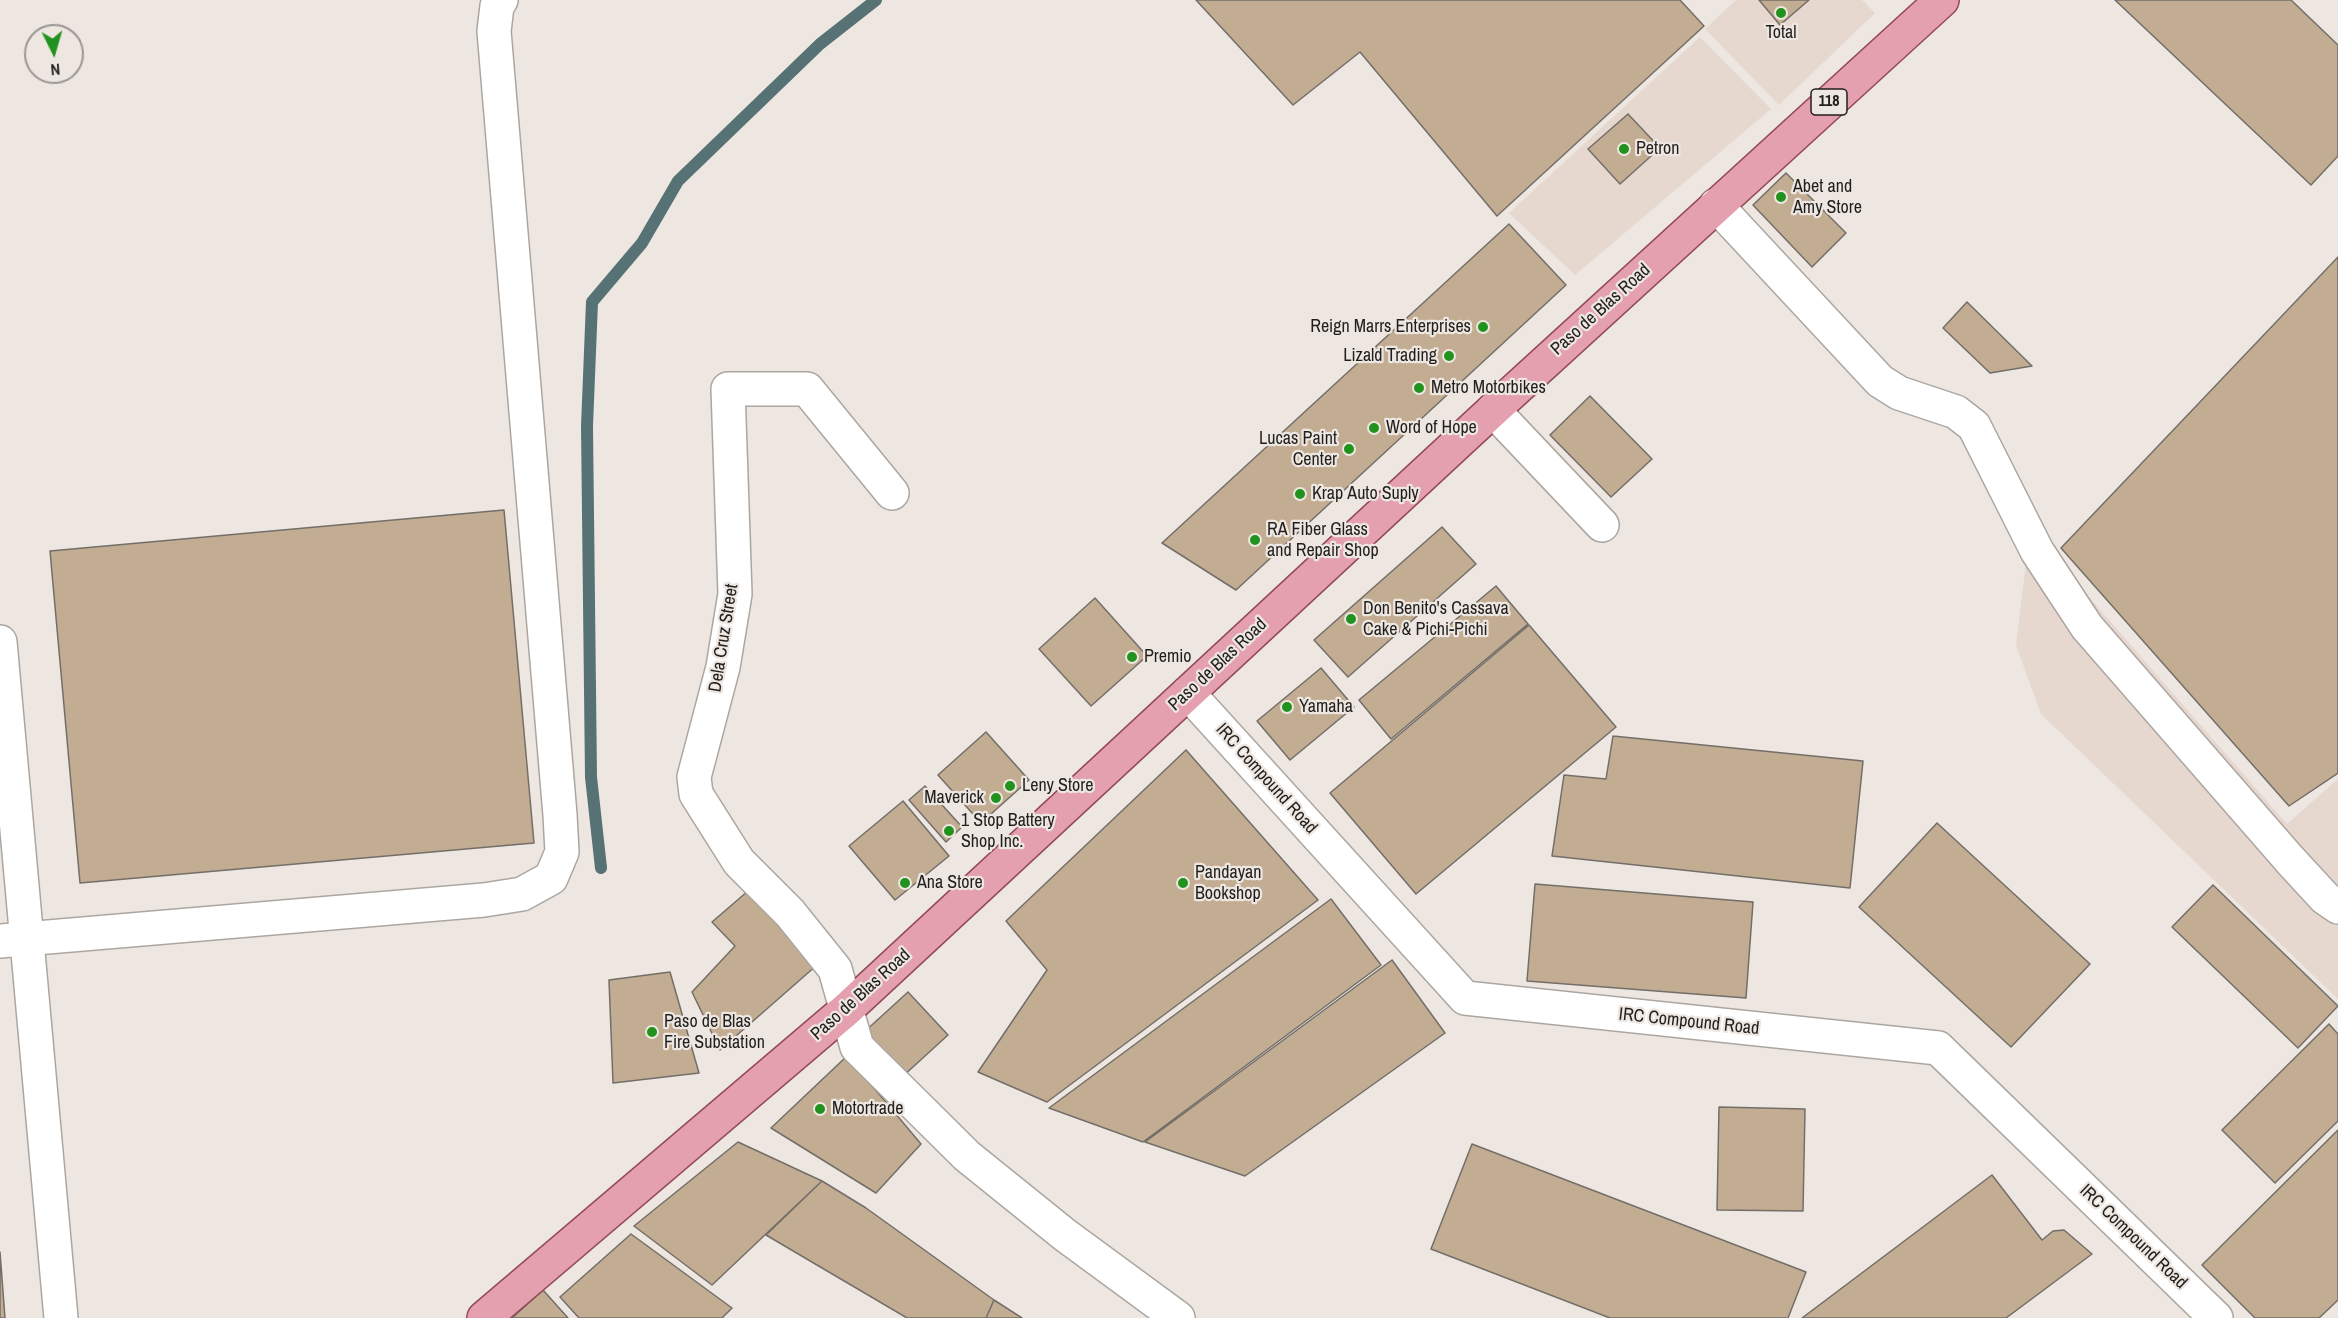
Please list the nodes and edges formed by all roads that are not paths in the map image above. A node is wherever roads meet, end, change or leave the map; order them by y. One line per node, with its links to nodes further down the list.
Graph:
1 (501, 0): 10 (street)
2 (1942, 0): 3 (main road, Paso de Blas Road / 118)
3 (1716, 205): 4 (main road, Paso de Blas Road / 118); 9 (street)
4 (1493, 410): 6 (street); 8 (main road, Paso de Blas Road / 118)
5 (892, 493): 11 (street, Dela Cruz Street)
6 (1602, 525)
7 (0, 642): 10 (street)
8 (1188, 693): 11 (main road, Paso de Blas Road / 118); 15 (street, IRC Compound Road)
9 (2338, 907)
10 (13, 940): 12 (street)
11 (847, 1009): 13 (main road, Paso de Blas Road / 118); 14 (street)
12 (61, 1318)
13 (484, 1318)
14 (1178, 1318)
15 (2216, 1318)

